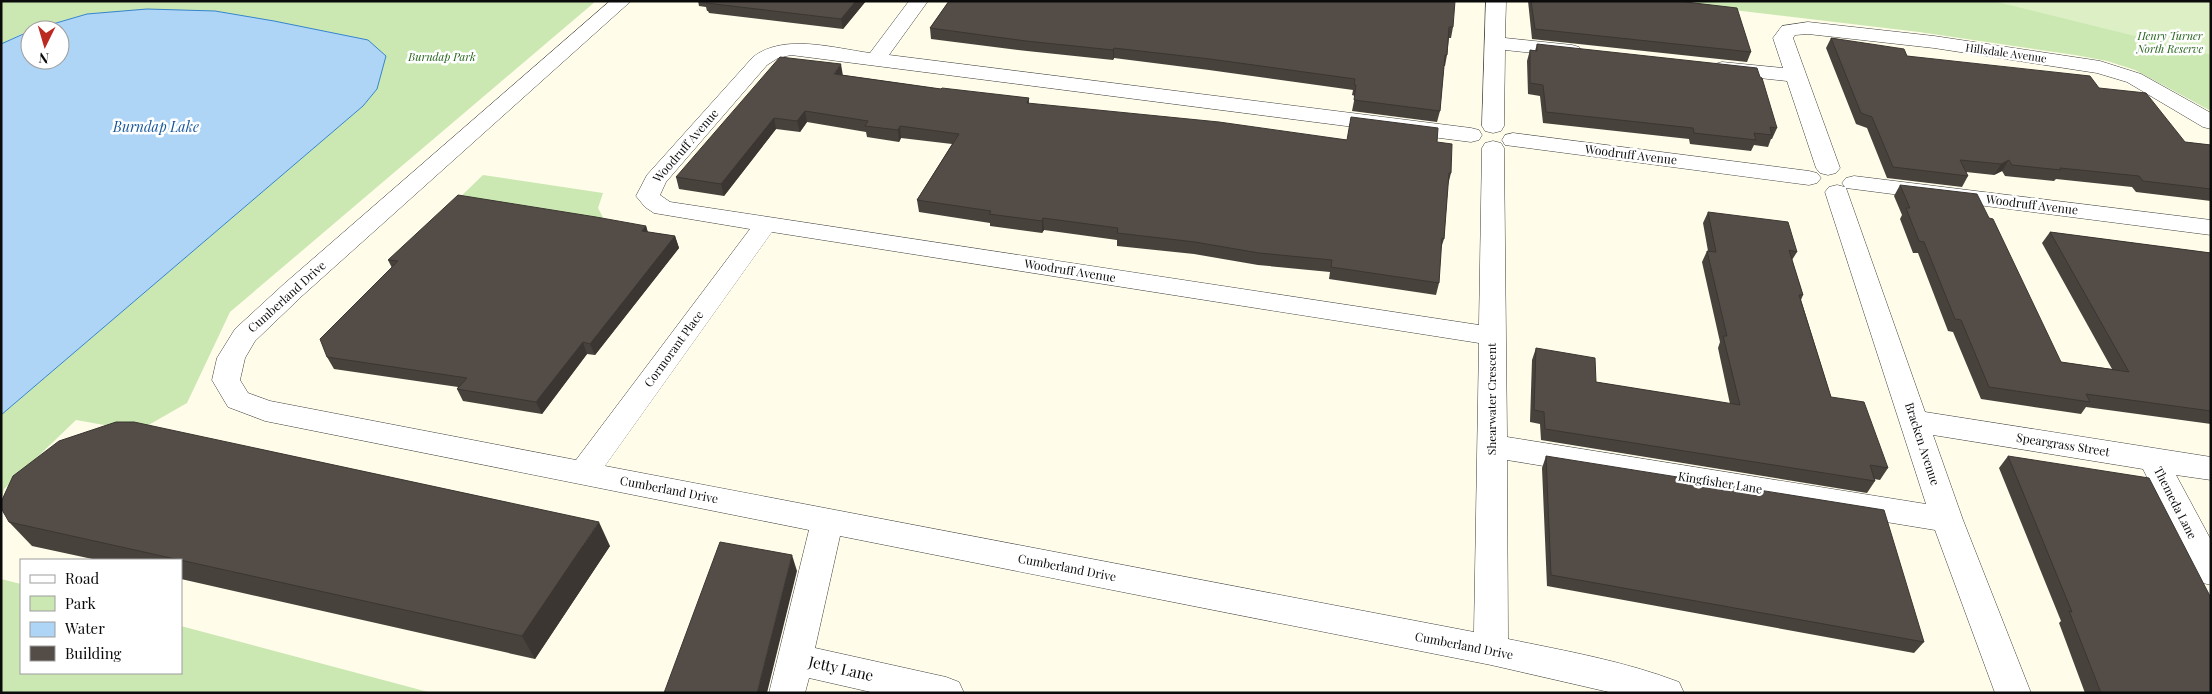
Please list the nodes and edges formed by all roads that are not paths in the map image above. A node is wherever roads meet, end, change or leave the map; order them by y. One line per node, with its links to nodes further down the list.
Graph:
1 (622, 1): 20 (street, Cumberland Drive)
2 (919, 1): 7 (street)
3 (1496, 1): 5 (street, Shearwater Crescent)
4 (1789, 30): 9 (street, Bracken Avenue); 10 (street, Hillsdale Avenue)
5 (1494, 43): 6 (street); 11 (street, Shearwater Crescent)
6 (1590, 53)
7 (875, 60): 11 (street, Woodruff Avenue); 13 (street, Woodruff Avenue)
8 (1706, 66): 9 (street)
9 (1795, 76): 12 (street, Bracken Avenue)
10 (2211, 122)
11 (1493, 137): 12 (street, Woodruff Avenue); 15 (street, Shearwater Crescent)
12 (1832, 180): 14 (street, Woodruff Avenue); 16 (street, Bracken Avenue)
13 (766, 224): 15 (street, Woodruff Avenue); 20 (street, Cormorant Place)
14 (2211, 228)
15 (1493, 336): 17 (street, Shearwater Crescent)
16 (1914, 421): 18 (street, Speargrass Street); 21 (street, Bracken Avenue)
17 (1492, 446): 21 (street, Kingfisher Lane); 24 (street, Shearwater Crescent)
18 (2153, 460): 19 (street, Speargrass Street); 23 (street, Themeda Lane)
19 (2211, 469)
20 (583, 473): 22 (street, Cumberland Drive)
21 (1947, 520): 30 (street, Bracken Avenue)
22 (827, 522): 24 (street, Cumberland Drive); 25 (street, Jetty Lane)
23 (2211, 572)
24 (1491, 650): 26 (street, Cumberland Drive)
25 (794, 659): 27 (street, Jetty Lane); 28 (street, Jetty Lane)
26 (1620, 686): 29 (street, Cumberland Drive)
27 (787, 693)
28 (946, 693)
29 (1666, 693)
30 (2013, 693)

